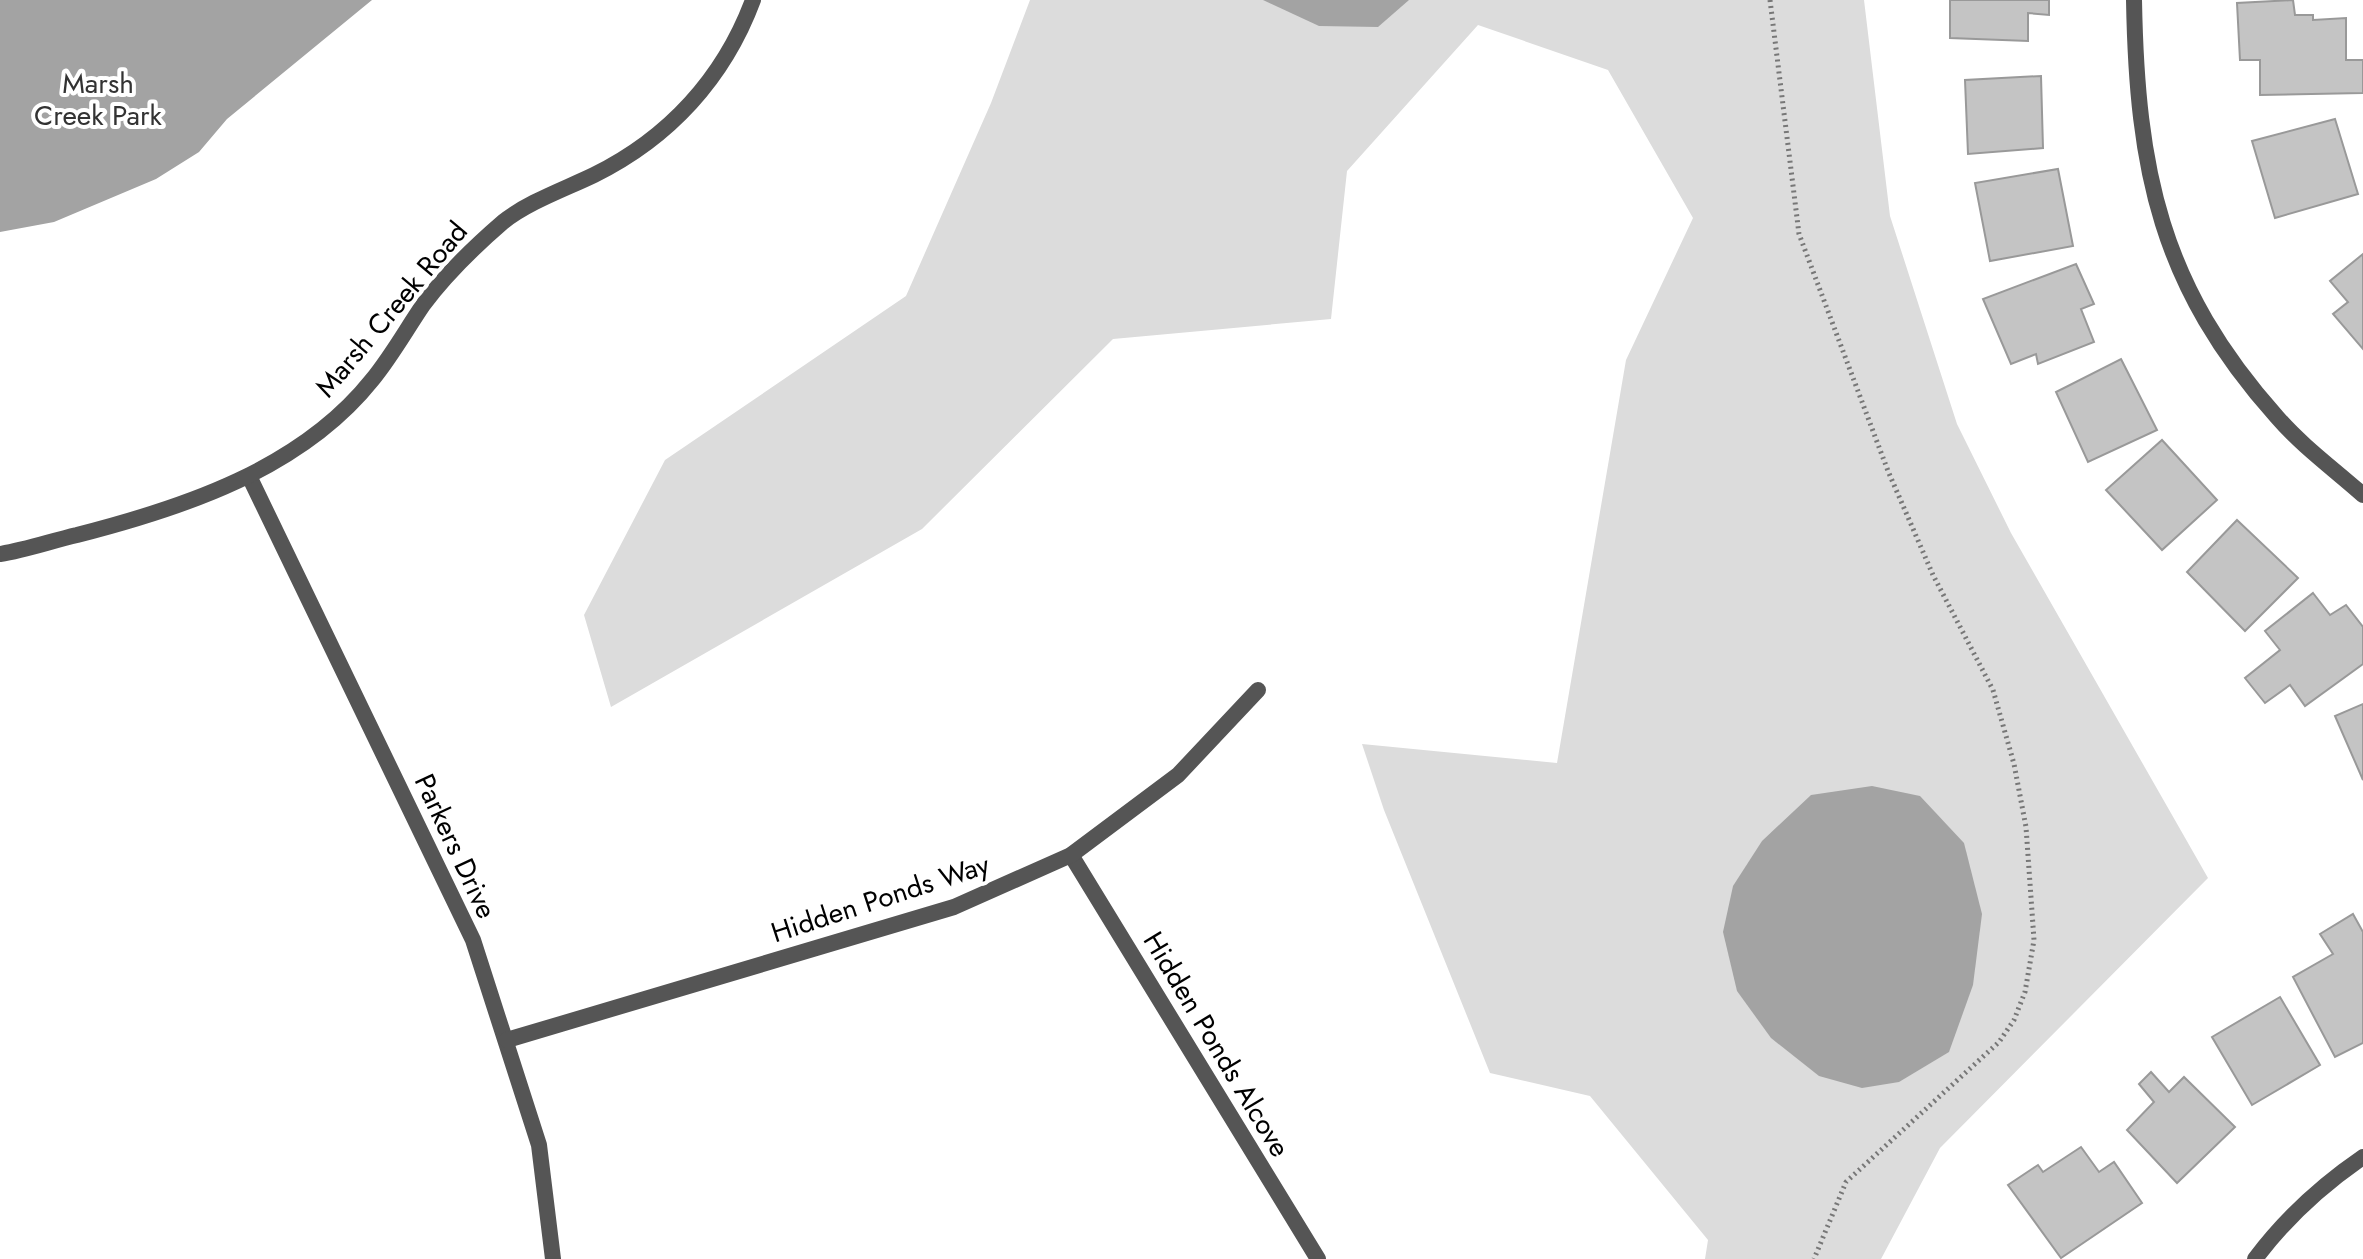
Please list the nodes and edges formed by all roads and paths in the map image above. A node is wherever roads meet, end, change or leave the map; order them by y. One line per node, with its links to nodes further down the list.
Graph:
1 (753, 0): 4 (street, Marsh Creek Road)
2 (1770, 0): 13 (path)
3 (2134, 0): 5 (street)
4 (249, 476): 6 (street, Marsh Creek Road); 9 (street, Parkers Drive)
5 (2363, 495)
6 (0, 554)
7 (1258, 690): 8 (street, Hidden Ponds Way)
8 (1071, 855): 9 (street, Hidden Ponds Way); 12 (street, Hidden Ponds Alcove)
9 (507, 1040): 11 (street, Parkers Drive)
10 (2363, 1157): 14 (street)
11 (553, 1259)
12 (1318, 1259)
13 (1814, 1259)
14 (2255, 1259)

